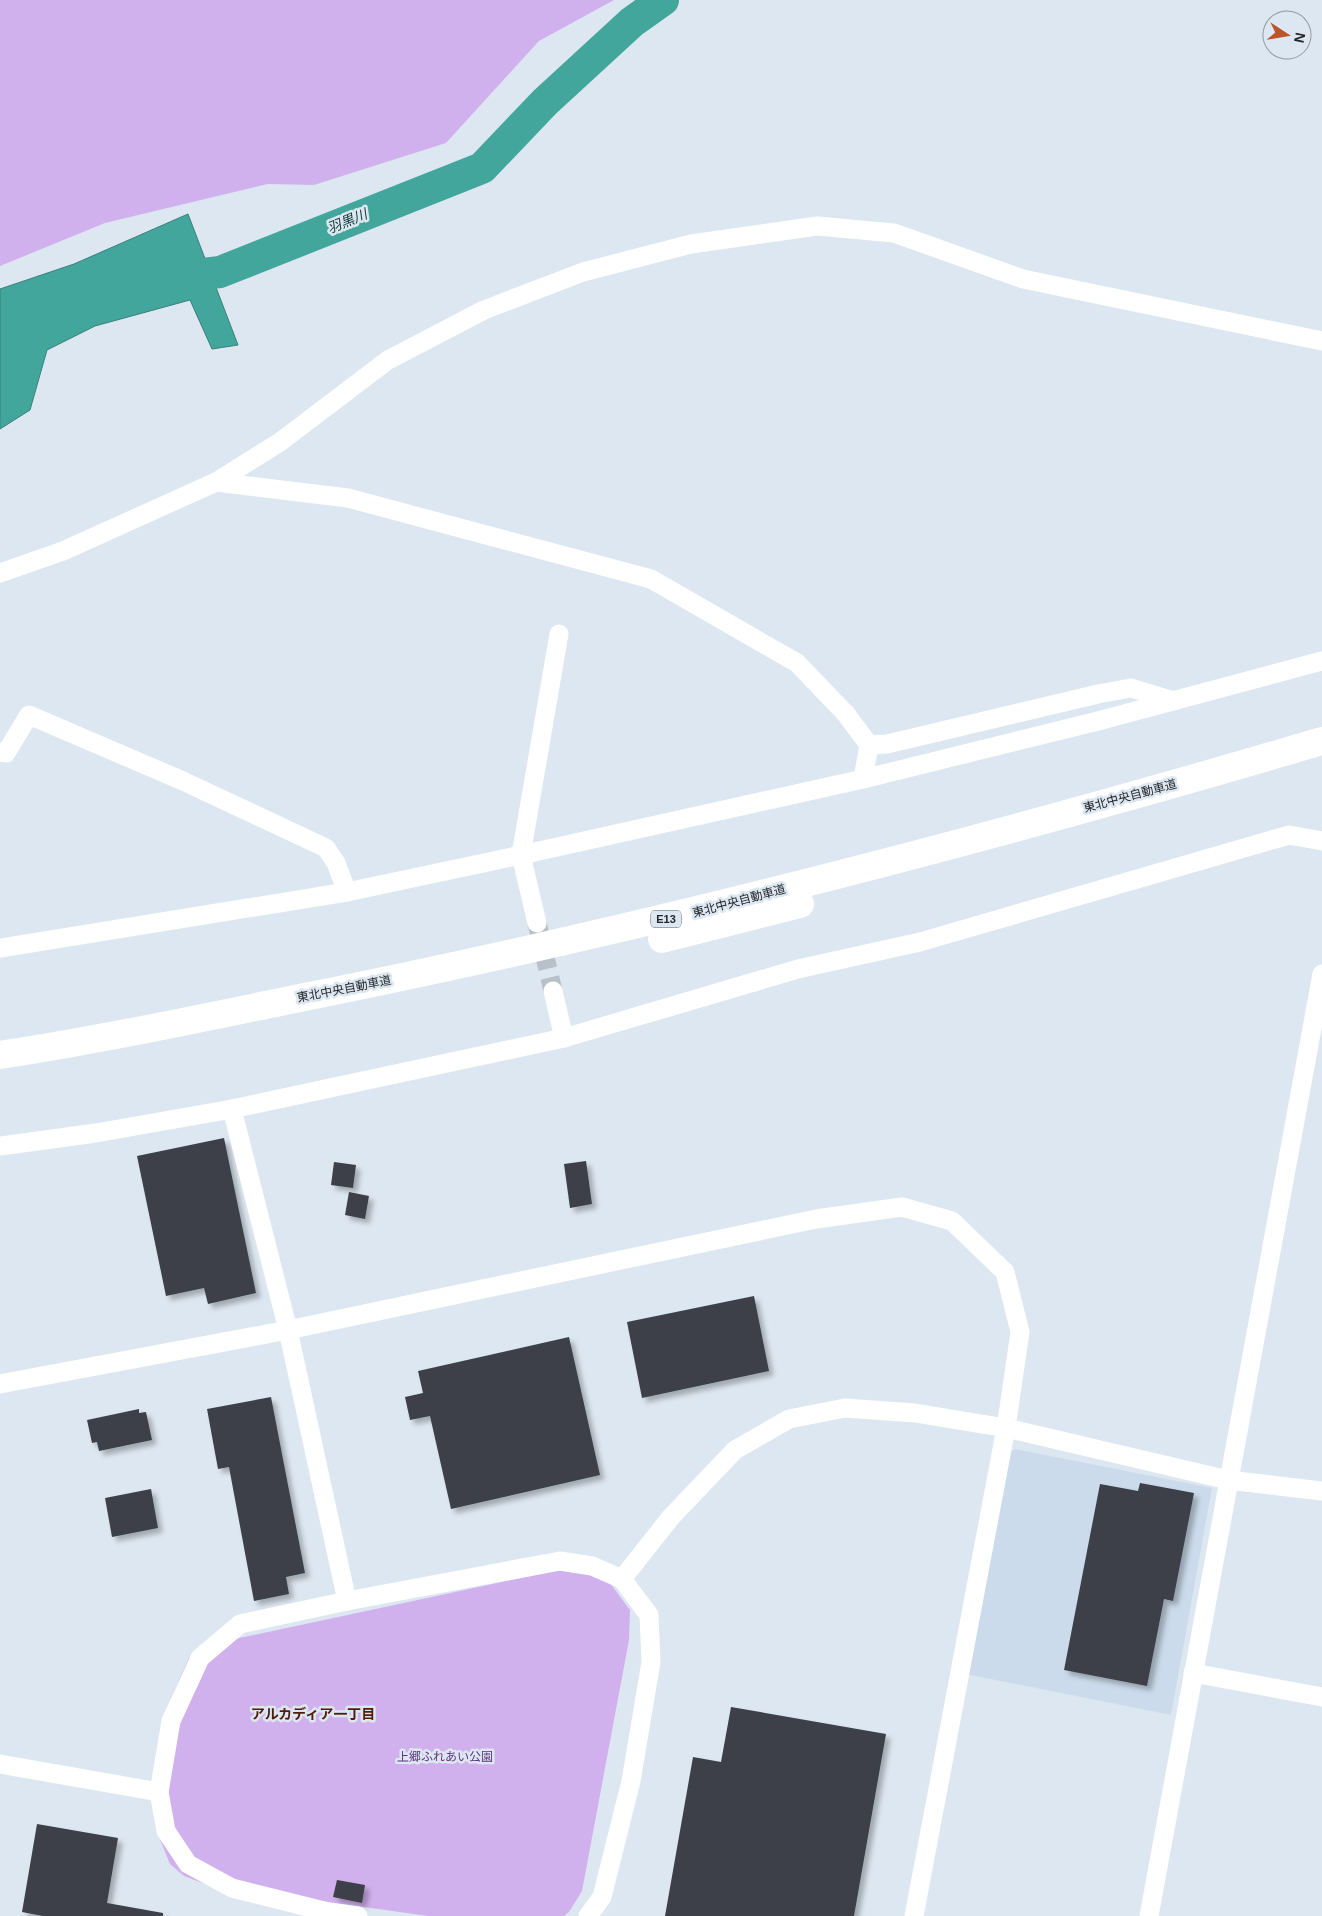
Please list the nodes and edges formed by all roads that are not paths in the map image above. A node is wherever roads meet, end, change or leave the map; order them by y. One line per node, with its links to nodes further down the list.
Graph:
1 (1322, 340): 2 (street)
2 (216, 482): 3 (street); 8 (street)
3 (0, 573)
4 (559, 634): 13 (street)
5 (1322, 661): 6 (street)
6 (1174, 701): 8 (street); 11 (street)
7 (1322, 741): 20 (highway, 東北中央自動車道 / E13)
8 (869, 745): 11 (street)
9 (0, 752): 14 (street)
10 (1322, 760): 21 (highway, 東北中央自動車道 / E13)
11 (863, 780): 13 (street)
12 (1322, 841): 19 (street)
13 (521, 855): 14 (street); 15 (street)
14 (348, 892): 16 (street)
15 (537, 923)
16 (0, 948)
17 (1322, 974): 27 (street)
18 (553, 991): 19 (street)
19 (564, 1038): 22 (street)
20 (0, 1055)
21 (0, 1072)
22 (232, 1109): 23 (street); 24 (street)
23 (0, 1146)
24 (288, 1330): 25 (street); 26 (street); 30 (street)
25 (0, 1384)
26 (1006, 1428): 27 (street); 29 (street); 38 (street)
27 (1228, 1480): 28 (street); 31 (street)
28 (1322, 1491)
29 (622, 1578): 30 (street); 37 (street)
30 (346, 1601): 34 (street)
31 (1192, 1673): 32 (street); 39 (street)
32 (1322, 1697)
33 (0, 1764): 34 (street)
34 (159, 1792): 35 (street)
35 (327, 1914): 36 (street)
36 (358, 1916)
37 (588, 1916)
38 (914, 1916)
39 (1149, 1916)

